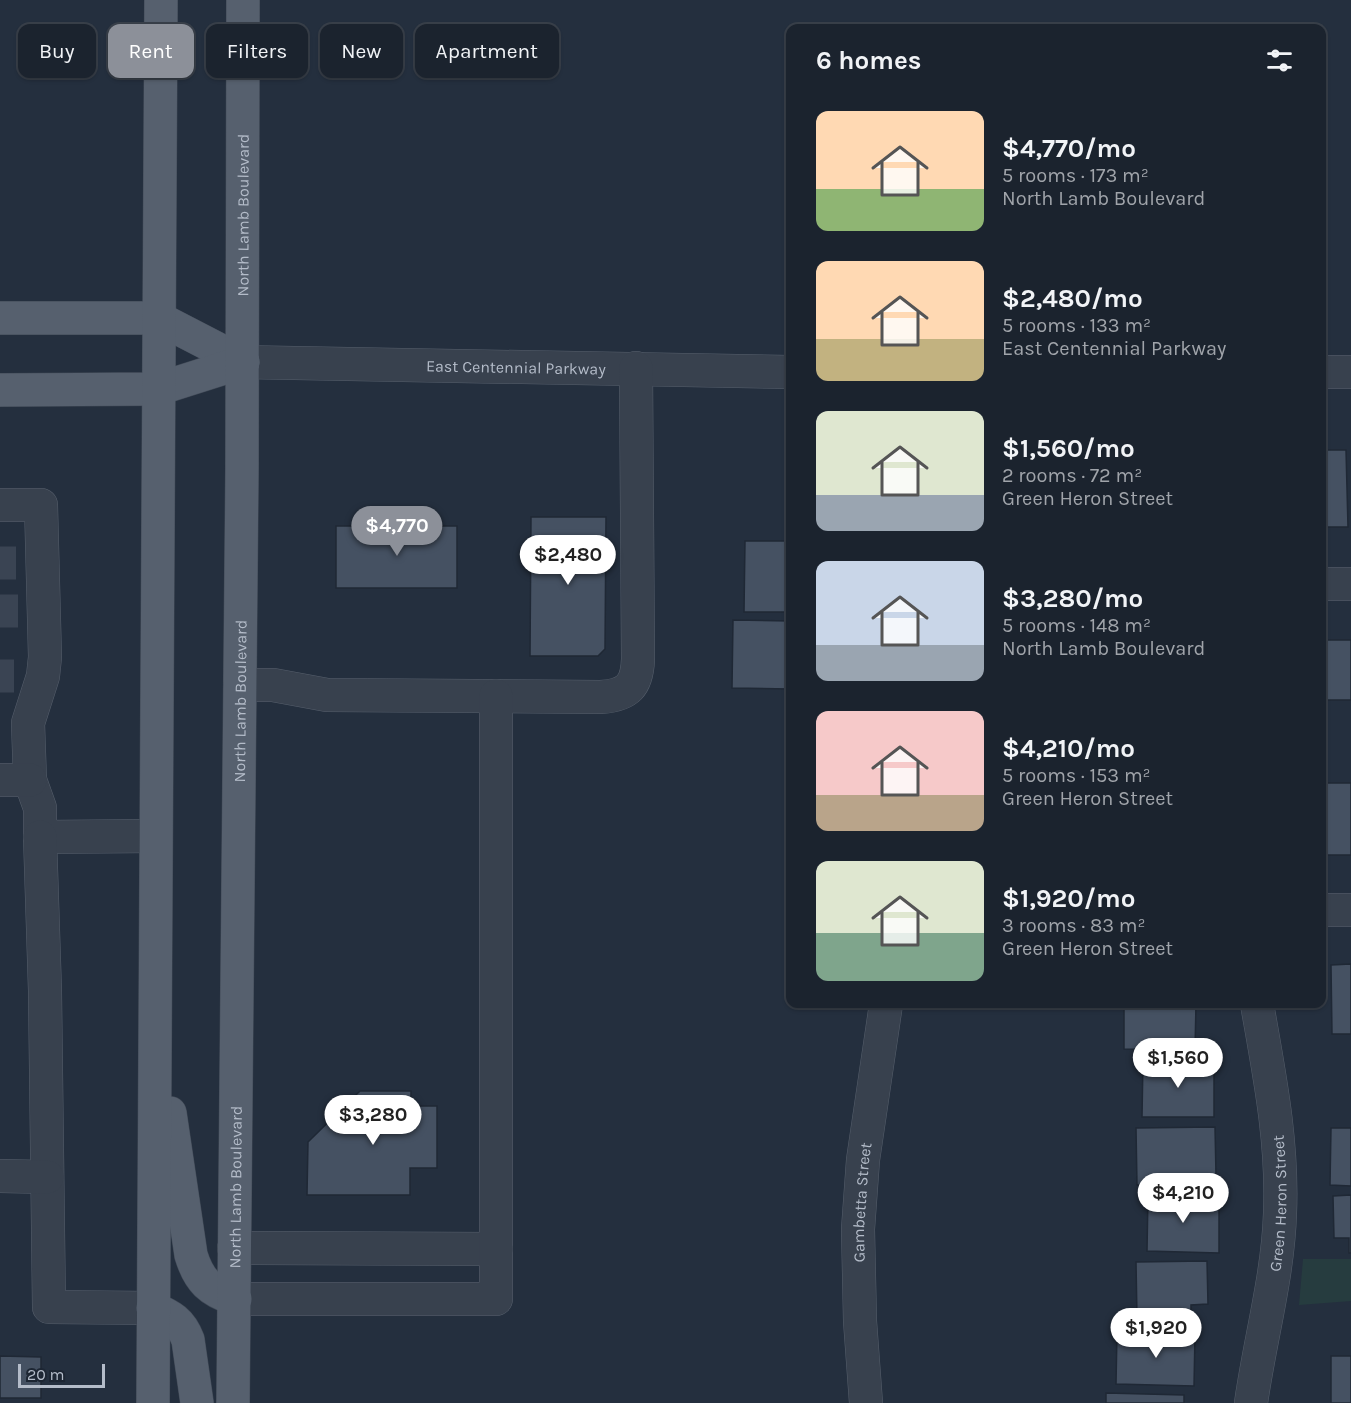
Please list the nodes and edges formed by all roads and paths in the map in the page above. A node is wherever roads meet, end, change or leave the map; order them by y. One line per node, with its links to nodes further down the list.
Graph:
1 (160, 0): 4 (main road)
2 (243, 0): 5 (main road, North Lamb Boulevard)
3 (0, 318): 4 (main road, East Centennial Parkway)
4 (158, 318): 5 (main road, East Centennial Parkway); 10 (main road)
5 (243, 362): 6 (street, East Centennial Parkway); 10 (main road, East Centennial Parkway); 15 (main road, North Lamb Boulevard)
6 (636, 368): 7 (street, East Centennial Parkway); 16 (street)
7 (786, 372)
8 (1326, 372): 9 (street)
9 (1351, 372)
10 (158, 389): 11 (main road, East Centennial Parkway); 19 (main road)
11 (0, 390)
12 (0, 505): 17 (street)
13 (1326, 584): 14 (street)
14 (1351, 584)
15 (240, 684): 16 (street); 28 (main road, North Lamb Boulevard)
16 (496, 696): 29 (street)
17 (14, 723): 18 (street)
18 (15, 780): 20 (street)
19 (155, 836): 20 (street); 23 (main road)
20 (39, 837): 27 (street)
21 (1326, 909): 22 (street)
22 (1351, 910)
23 (154, 1007): 30 (main road); 31 (main road)
24 (885, 1008): 35 (street, Gambetta Street)
25 (1258, 1008): 36 (street, Green Heron Street)
26 (0, 1176): 27 (street)
27 (47, 1177): 31 (street)
28 (234, 1248): 29 (street); 30 (main road, North Lamb Boulevard)
29 (496, 1249): 30 (street)
30 (235, 1299): 34 (main road, North Lamb Boulevard)
31 (153, 1308): 32 (main road); 33 (main road)
32 (153, 1403)
33 (197, 1403)
34 (233, 1403)
35 (866, 1403)
36 (1251, 1403)

